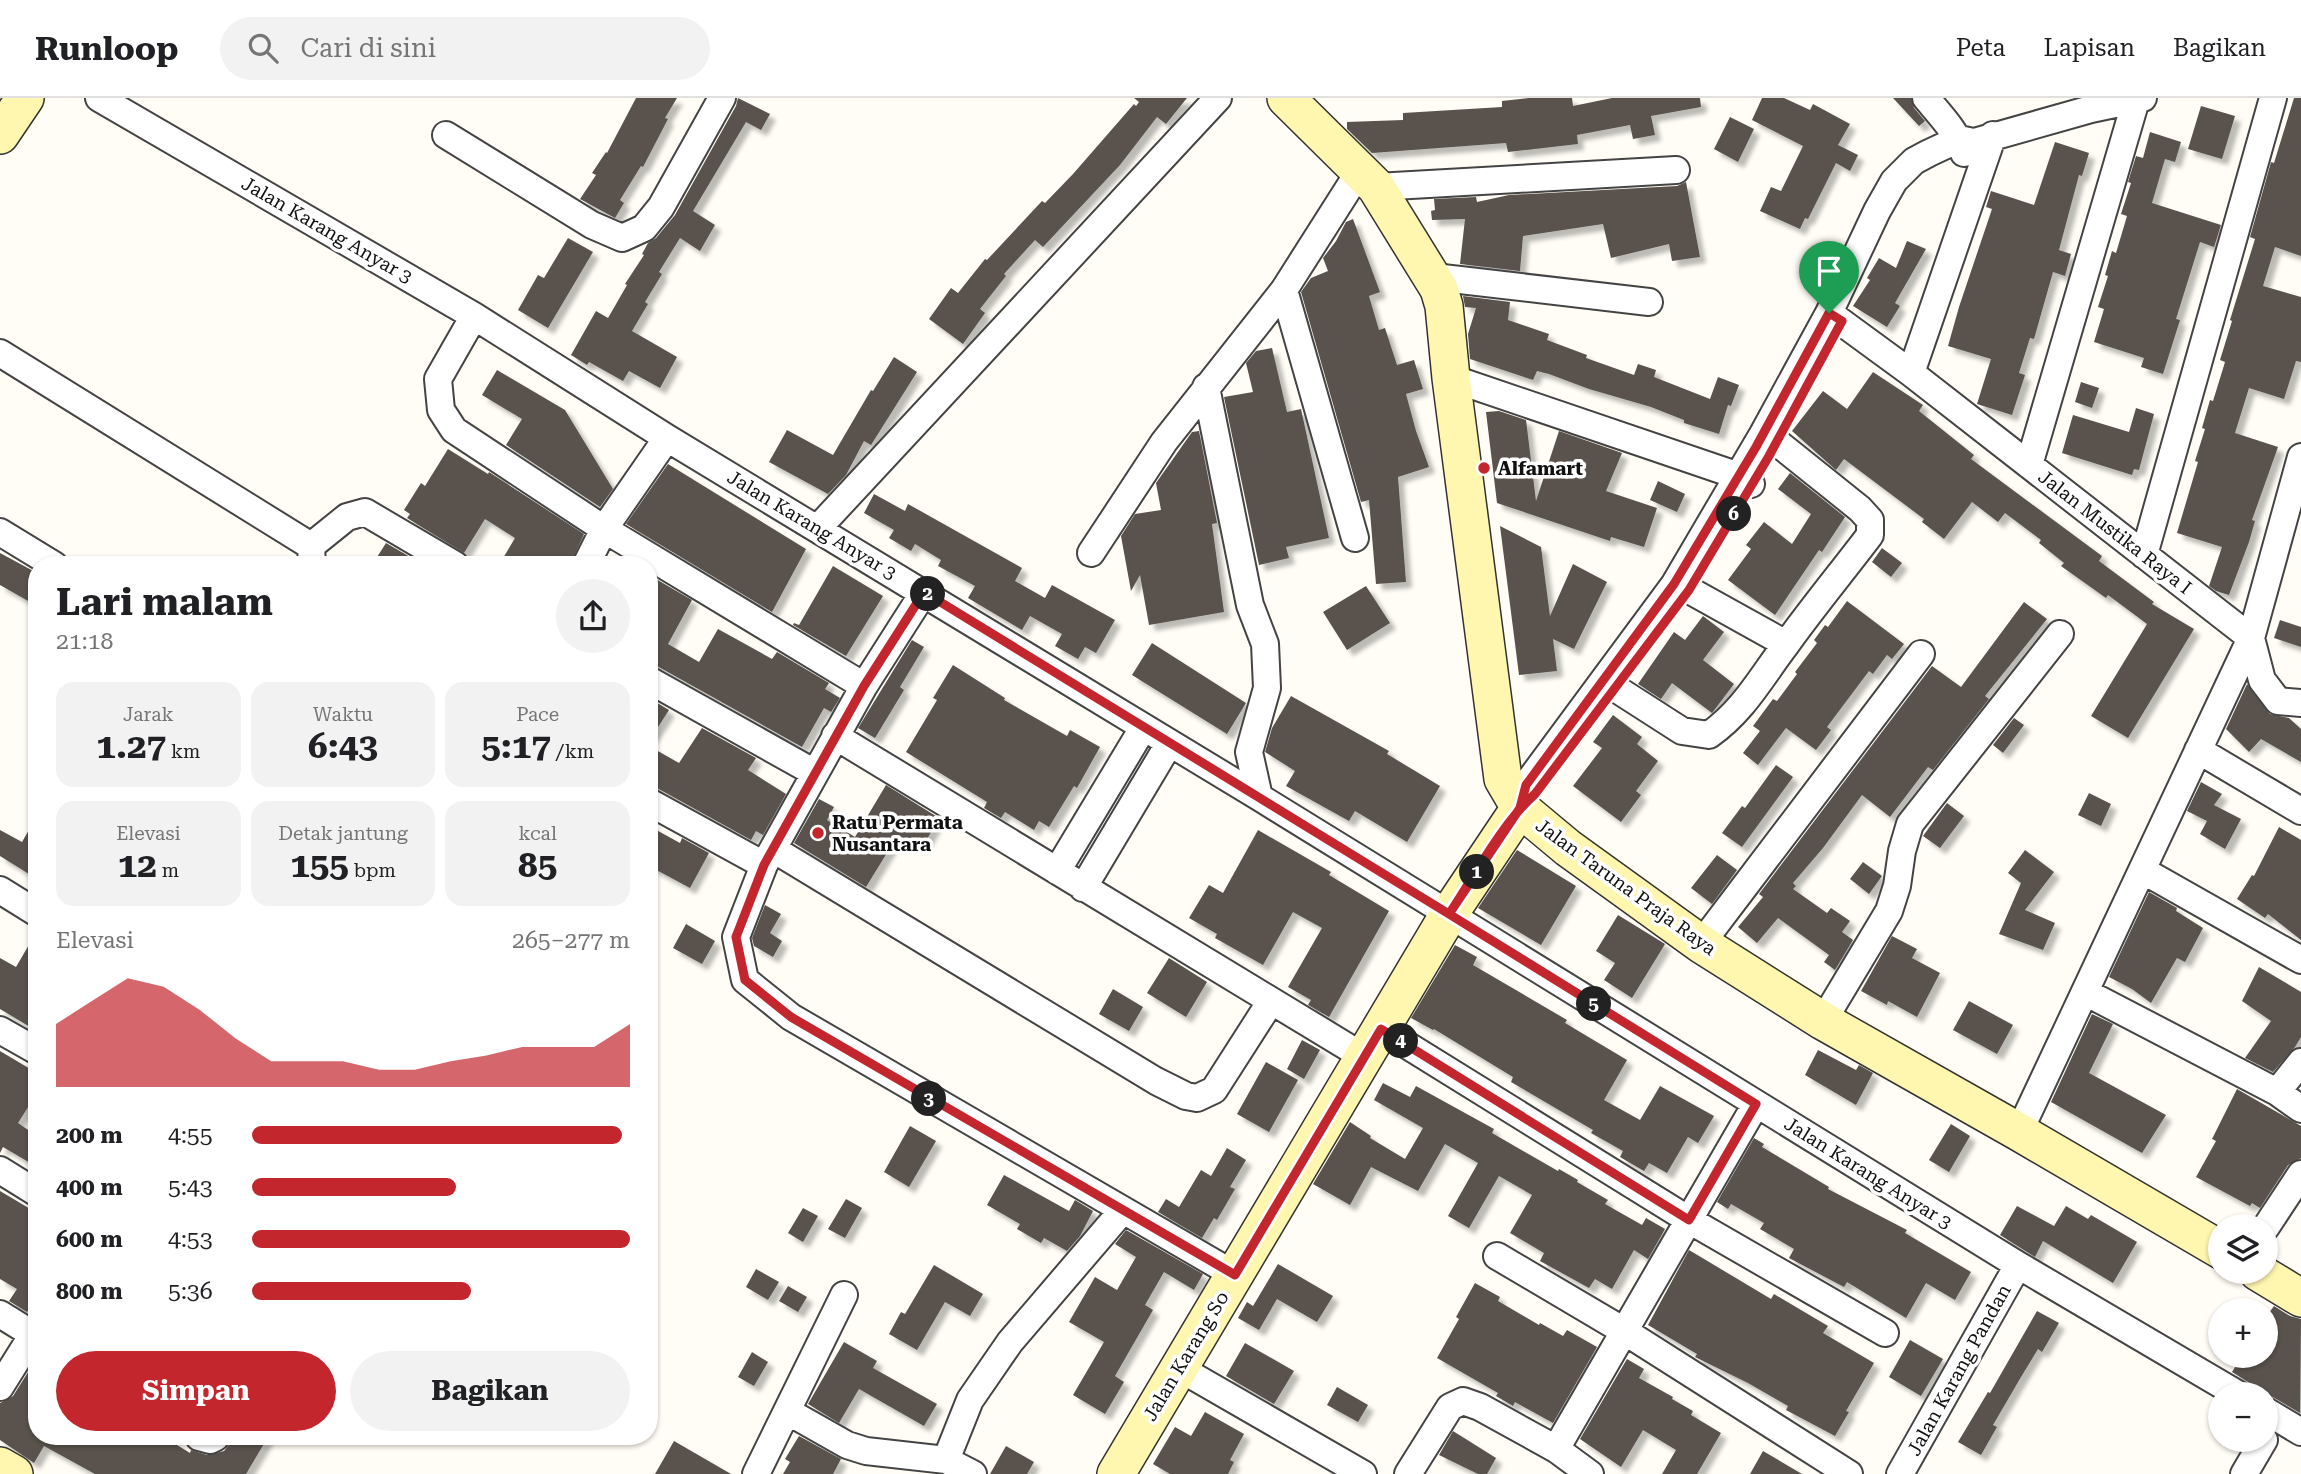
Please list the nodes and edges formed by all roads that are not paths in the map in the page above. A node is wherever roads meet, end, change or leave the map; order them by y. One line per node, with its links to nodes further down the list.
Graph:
1 (25, 98): 10 (street)
2 (99, 98): 18 (street, Jalan Karang Anyar 3)
3 (722, 98): 11 (street)
4 (1218, 98): 29 (street)
5 (1286, 98): 14 (street, Jalan Taruna Praja Raya)
6 (1926, 98): 12 (street)
7 (2273, 98): 34 (street)
8 (2139, 99): 9 (street); 27 (street)
9 (2086, 104): 12 (street)
10 (0, 135)
11 (446, 135)
12 (1972, 143): 19 (street); 21 (street)
13 (1676, 170): 14 (street)
14 (1368, 179): 15 (street, Jalan Taruna Praja Raya); 16 (street)
15 (1434, 277): 17 (street); 22 (street, Jalan Taruna Praja Raya)
16 (1284, 290): 23 (street); 32 (street)
17 (1649, 302)
18 (474, 316): 25 (street, Jalan Karang Anyar 3); 30 (street)
19 (1835, 317): 21 (street, Jalan Mustika Raya I); 24 (street)
20 (0, 354): 36 (street)
21 (1912, 373): 27 (street, Jalan Mustika Raya I)
22 (1451, 378): 28 (street); 58 (street, Jalan Taruna Praja Raya)
23 (1206, 387): 33 (street); 56 (street)
24 (1771, 436): 28 (street); 45 (street)
25 (667, 438): 29 (street, Jalan Karang Anyar 3); 30 (street)
26 (2301, 457): 44 (street)
27 (2029, 465): 34 (street, Jalan Mustika Raya I)
28 (1745, 480): 41 (street); 58 (street)
29 (818, 528): 42 (street, Jalan Karang Anyar 3)
30 (604, 529): 38 (street); 39 (street)
31 (0, 532): 35 (street)
32 (1355, 538)
33 (1091, 553)
34 (2144, 555): 44 (street, Jalan Mustika Raya I)
35 (39, 556)
36 (311, 556): 37 (street)
37 (440, 556)
38 (590, 556)
39 (649, 556)
40 (658, 562): 48 (street)
41 (1689, 590): 45 (street); 49 (street)
42 (924, 592): 48 (street); 51 (street, Jalan Karang Anyar 3)
43 (2060, 635): 71 (street)
44 (2251, 638): 50 (street); 54 (street)
45 (1786, 644): 49 (street)
46 (1921, 654): 67 (street)
47 (658, 685): 55 (street)
48 (864, 686): 52 (street)
49 (1615, 688): 58 (street)
50 (2301, 703)
51 (1143, 728): 53 (street, Jalan Karang Anyar 3); 62 (street)
52 (835, 736): 55 (street); 62 (street)
53 (1169, 744): 56 (street, Jalan Karang Anyar 3); 63 (street)
54 (2198, 750): 59 (street); 61 (street)
55 (815, 773): 60 (street)
56 (1259, 797): 66 (street, Jalan Karang Anyar 3)
57 (658, 806): 60 (street)
58 (1520, 808): 66 (street, Jalan Karang So); 67 (street, Jalan Taruna Praja Raya)
59 (2301, 811)
60 (768, 857): 70 (street); 83 (street)
61 (2142, 870): 68 (street); 69 (street)
62 (1057, 871): 63 (street)
63 (1083, 888): 70 (street)
64 (0, 890): 65 (street)
65 (28, 907)
66 (1449, 914): 73 (street, Jalan Karang So); 77 (street, Jalan Karang Anyar 3)
67 (1701, 944): 71 (street, Jalan Taruna Praja Raya)
68 (2301, 960)
69 (2085, 992): 76 (street); 79 (street)
70 (1271, 1001): 73 (street)
71 (1823, 1021): 79 (street, Jalan Taruna Praja Raya)
72 (0, 1030): 74 (street)
73 (1373, 1043): 85 (street); 89 (street, Jalan Karang So)
74 (28, 1046)
75 (2301, 1062): 76 (street)
76 (2277, 1092): 78 (street)
77 (1756, 1104): 85 (street); 88 (street, Jalan Karang Anyar 3)
78 (2301, 1109)
79 (2019, 1132): 86 (street, Jalan Taruna Praja Raya)
80 (0, 1170): 82 (street)
81 (2301, 1174): 84 (street)
82 (28, 1187)
83 (1123, 1210): 89 (street); 106 (street)
84 (2275, 1214)
85 (1689, 1220): 95 (street); 96 (street)
86 (2208, 1243)
87 (1497, 1256): 95 (street)
88 (2018, 1265): 99 (street, Jalan Karang Anyar 3); 116 (street, Jalan Karang Pandan)
89 (1235, 1275): 98 (street, Jalan Karang So)
90 (2278, 1284): 92 (street)
91 (844, 1295): 101 (street)
92 (2301, 1298)
93 (0, 1314): 94 (street)
94 (28, 1329)
95 (1624, 1331): 104 (street); 115 (street)
96 (1885, 1333)
97 (28, 1344): 100 (street)
98 (1179, 1368): 108 (street, Jalan Karang So); 112 (street)
99 (2217, 1382)
100 (0, 1387)
101 (787, 1410): 106 (street); 110 (street)
102 (2278, 1428): 103 (street)
103 (2301, 1432)
104 (1556, 1449): 113 (street); 114 (street)
105 (2255, 1452): 117 (street)
106 (946, 1460): 111 (street)
107 (0, 1466): 109 (street)
108 (1127, 1470)
109 (14, 1474)
110 (756, 1474)
111 (973, 1474)
112 (1363, 1474)
113 (1408, 1474)
114 (1590, 1474)
115 (1849, 1474)
116 (1900, 1474)
117 (2244, 1474)

